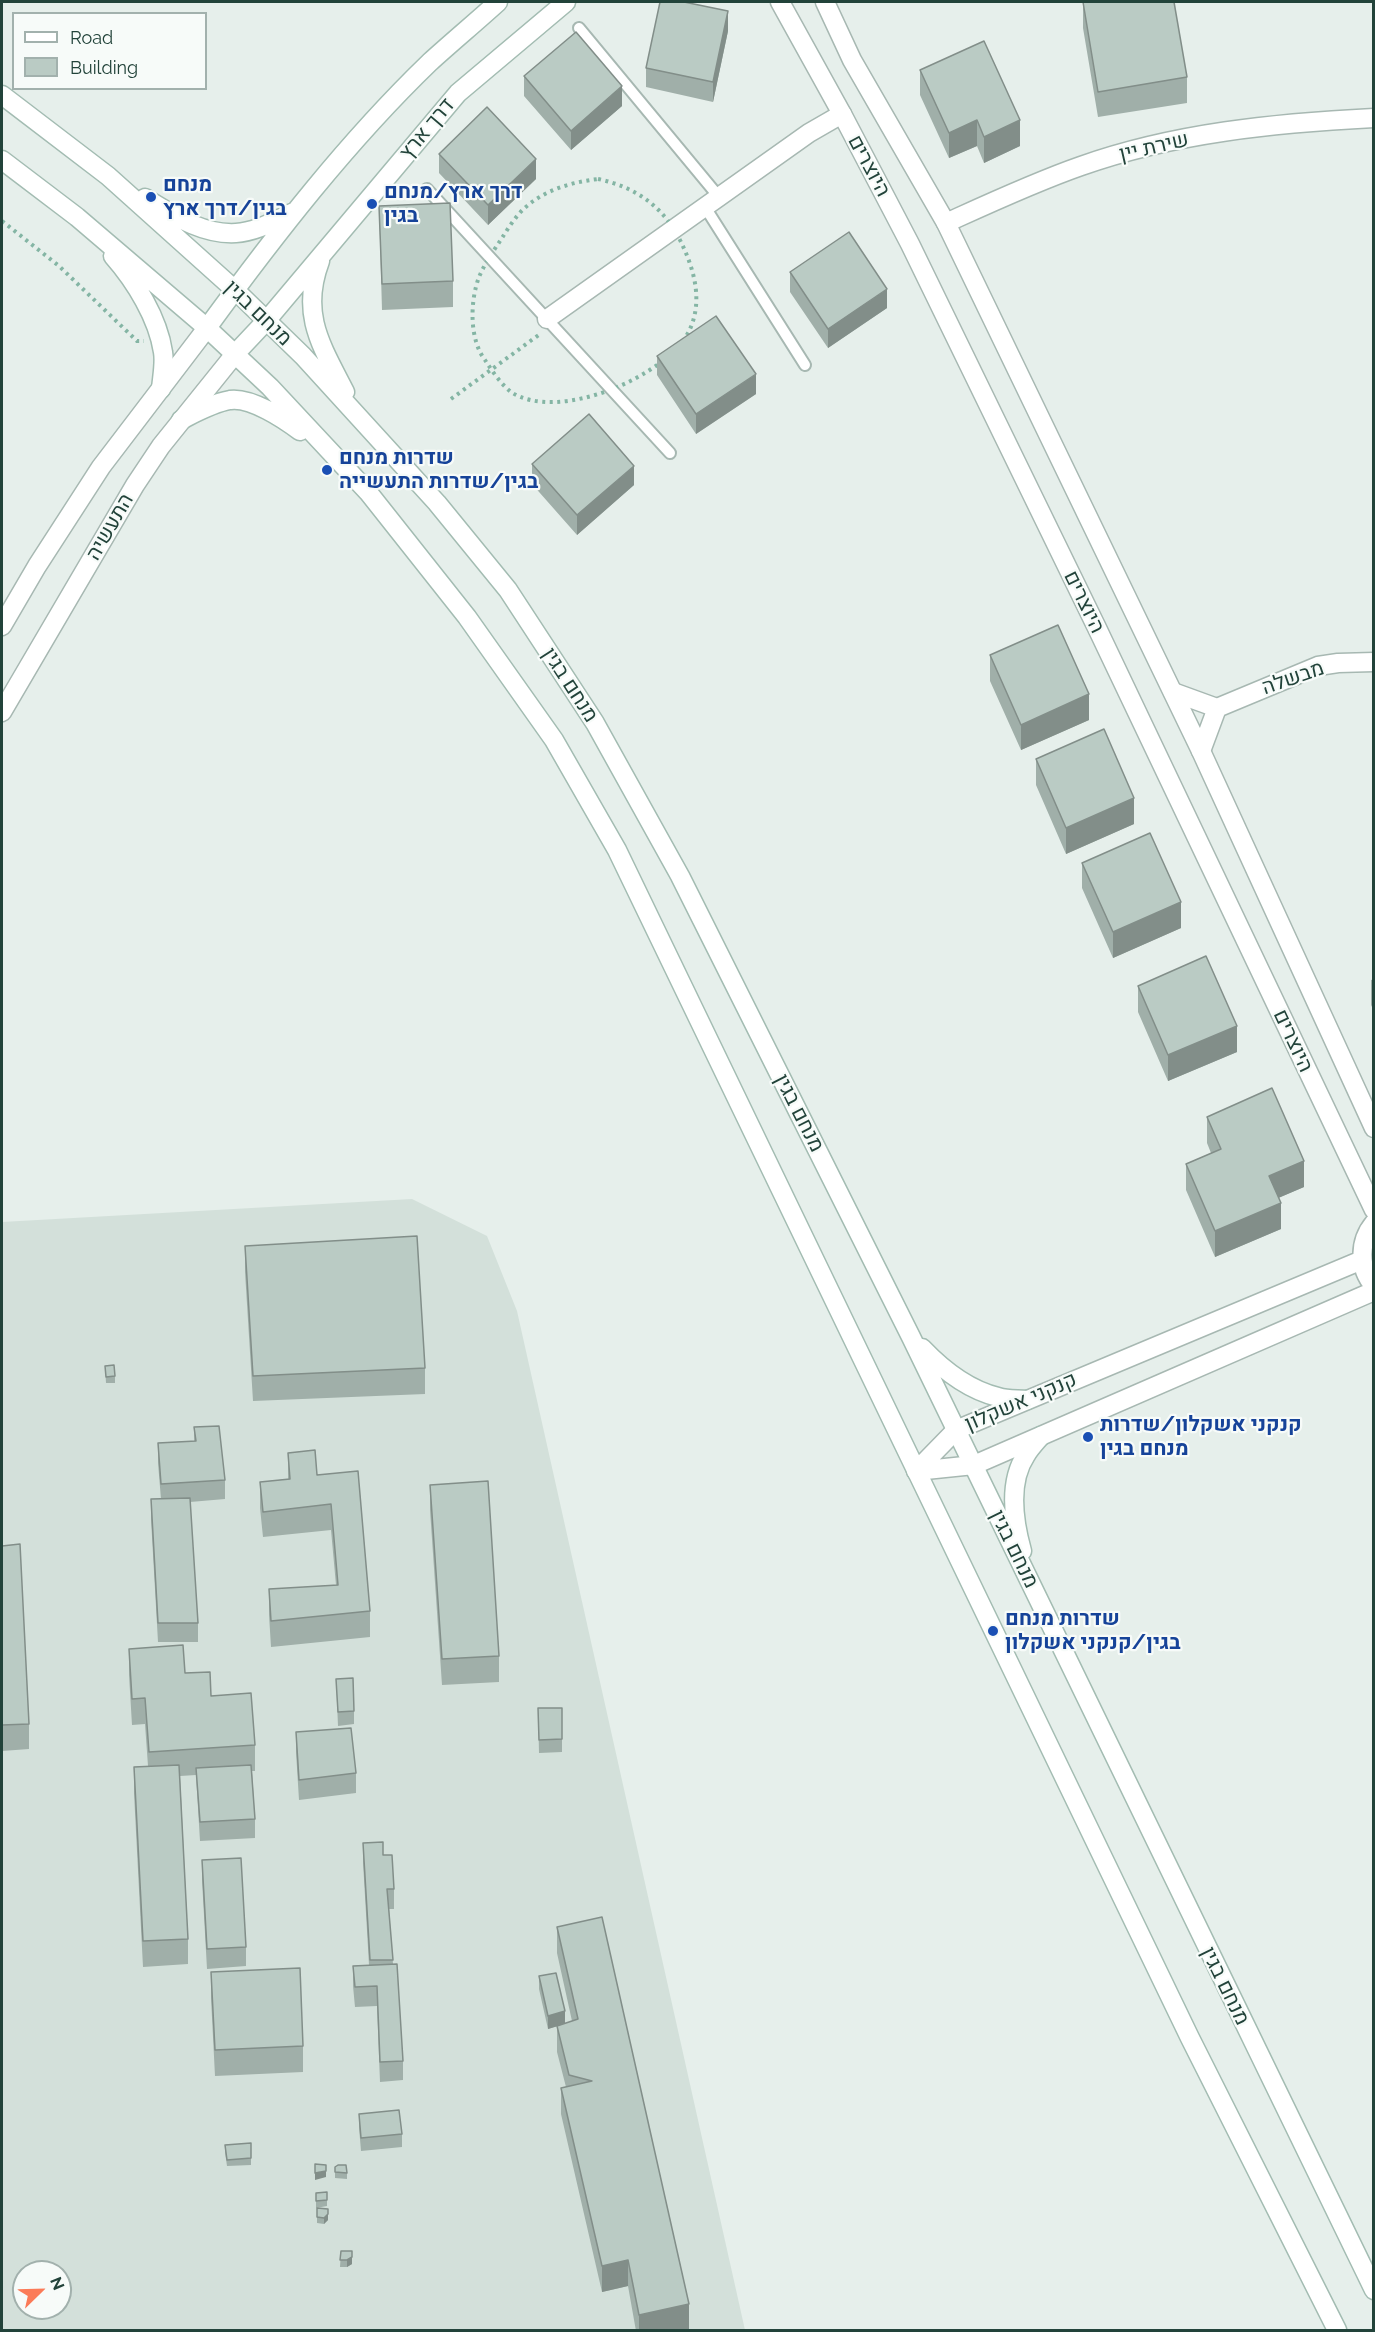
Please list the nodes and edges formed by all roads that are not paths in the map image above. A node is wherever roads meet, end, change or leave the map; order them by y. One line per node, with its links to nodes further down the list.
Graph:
1 (498, 2): 13 (main road, דרך ארץ)
2 (566, 2): 16 (main road, דרך ארץ)
3 (780, 2): 7 (main road, היוצרים)
4 (825, 2): 15 (main road, היוצרים)
5 (579, 28): 12 (lane)
6 (2, 95): 10 (main road, מנחם בגין)
7 (842, 114): 12 (main road); 35 (main road, היוצרים)
8 (1374, 118): 15 (main road, שירת יין)
9 (2, 160): 14 (main road, מנחם בגין)
10 (108, 176): 13 (main road); 17 (main road, מנחם בגין)
11 (427, 189): 19 (lane)
12 (712, 202): 19 (main road); 22 (lane)
13 (296, 212): 17 (main road, דרך ארץ)
14 (77, 217): 20 (main road, מנחם בגין); 23 (main road)
15 (946, 224): 30 (main road, היוצרים)
16 (325, 249): 18 (main road, דרך ארץ); 24 (main road)
17 (235, 290): 18 (main road, מנחם בגין); 20 (main road, התעשיה)
18 (267, 320): 21 (main road, דרך ארץ); 24 (main road, מנחם בגין)
19 (550, 322): 26 (lane)
20 (207, 328): 21 (main road, מנחם בגין); 23 (main road, התעשיה)
21 (235, 354): 25 (main road, התעשיה); 27 (main road, מנחם בגין)
22 (805, 365)
23 (161, 389): 28 (main road, התעשיה)
24 (356, 412): 40 (main road, מנחם בגין)
25 (181, 420): 27 (main road); 32 (main road, התעשיה)
26 (670, 453)
27 (339, 460): 45 (main road, מנחם בגין)
28 (2, 626)
29 (1374, 662): 31 (main road, מבשלה)
30 (1173, 692): 31 (main road); 33 (main road, היוצרים)
31 (1216, 708): 33 (main road)
32 (2, 712)
33 (1201, 750): 34 (main road, היוצרים)
34 (1374, 1128)
35 (1374, 1210)
36 (1374, 1223): 37 (main road)
37 (1362, 1260): 38 (main road); 41 (main road, קנקני אשקלון)
38 (1374, 1286)
39 (1374, 1291): 43 (main road, קנקני אשקלון)
40 (911, 1337): 41 (main road); 42 (main road, מנחם בגין)
41 (1027, 1400): 42 (main road, קנקני אשקלון)
42 (956, 1430): 44 (main road, מנחם בגין); 45 (main road, קנקני אשקלון)
43 (1041, 1436): 44 (main road, קנקני אשקלון); 46 (main road)
44 (974, 1465): 45 (main road, קנקני אשקלון); 46 (main road, מנחם בגין)
45 (916, 1471): 48 (main road, מנחם בגין)
46 (1031, 1584): 47 (main road, מנחם בגין)
47 (1374, 2290)
48 (1336, 2329)

